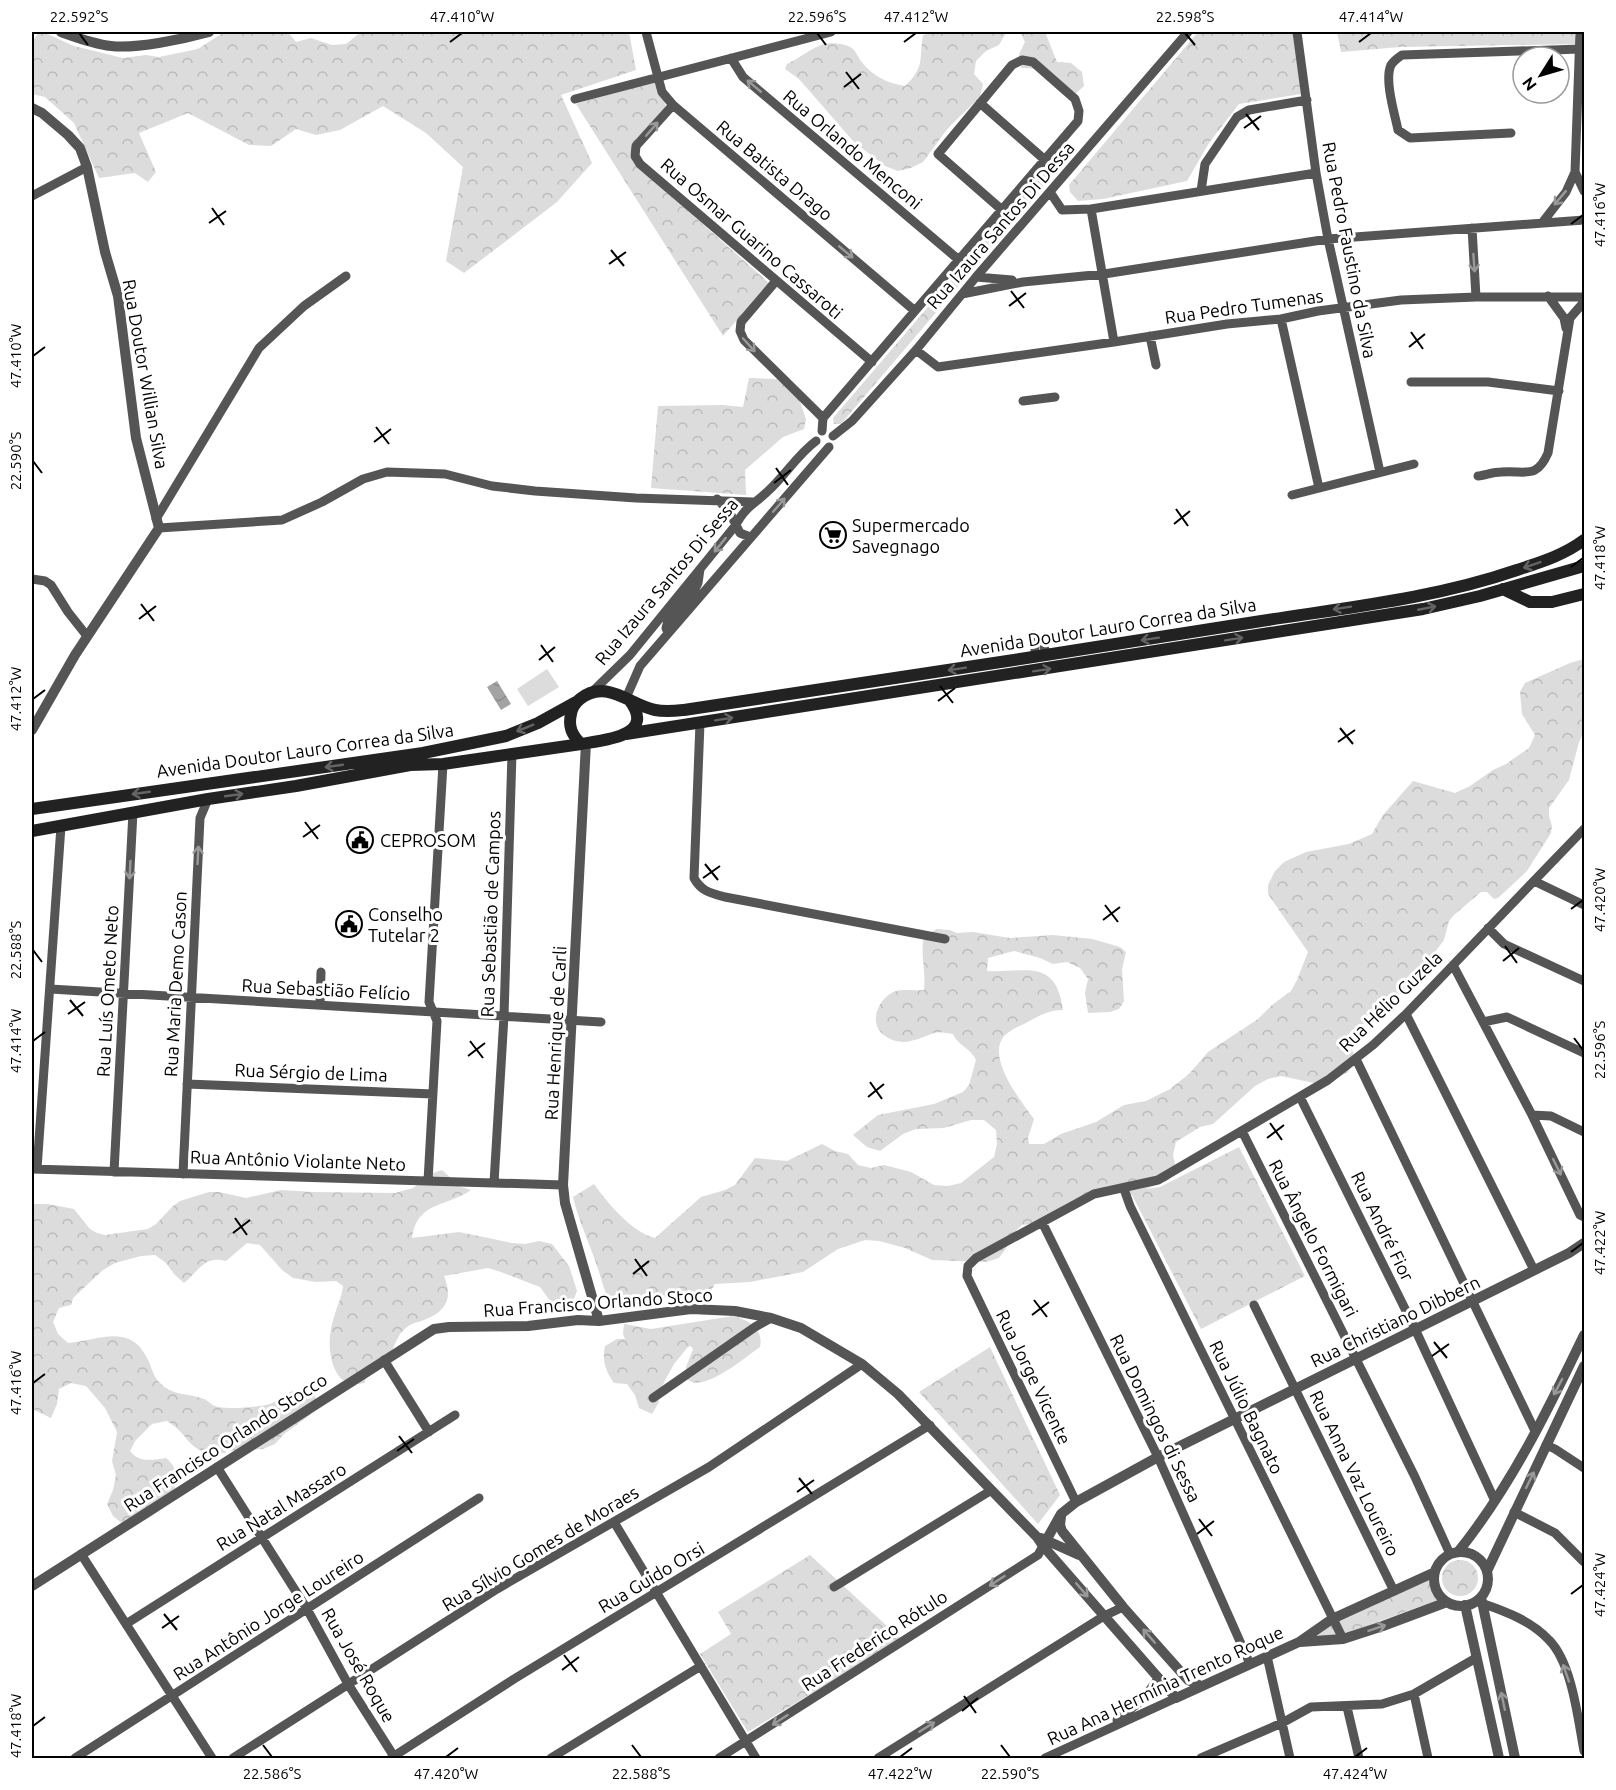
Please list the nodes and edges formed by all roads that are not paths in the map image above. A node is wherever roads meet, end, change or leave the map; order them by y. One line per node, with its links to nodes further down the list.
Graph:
1 (61, 32): 2 (street)
2 (208, 32)
3 (646, 32): 10 (street, Rua Batista Drago)
4 (831, 32): 9 (street)
5 (1188, 32): 23 (street, Rua Izaura Santos Di Dessa)
6 (1298, 32): 12 (street, Rua Pedro Faustino da Silva)
7 (1580, 32): 8 (street)
8 (1580, 49): 16 (street); 19 (street)
9 (731, 58): 10 (street); 31 (street, Rua Orlando Menconi, one-way to 9)
10 (657, 78): 11 (street); 14 (street, Rua Batista Drago)
11 (575, 99)
12 (1306, 100): 20 (street, Rua Pedro Faustino da Silva); 21 (street)
13 (980, 103): 17 (street); 17 (street, Rua Izaura Santos Di Dessa); 26 (street)
14 (673, 105): 35 (street, Rua Osmar Guarino Cassaroti, one-way to 14); 43 (street, Rua Batista Drago, one-way to 43)
15 (32, 108): 18 (street, Rua Doutor Willian Silva)
16 (1511, 133)
17 (1045, 160): 26 (street, Rua Izaura Santos Di Dessa)
18 (87, 168): 24 (street); 67 (street, Rua Doutor Willian Silva)
19 (1575, 171): 22 (street); 28 (street, one-way to 28)
20 (1316, 173): 21 (street); 30 (street, Rua Pedro Faustino da Silva)
21 (1201, 191): 25 (street)
22 (1584, 191)
23 (1050, 192): 25 (street); 34 (street, Rua Izaura Santos Di Dessa)
24 (32, 196)
25 (1091, 209): 32 (street)
26 (1002, 210): 31 (street, Rua Izaura Santos Di Dessa)
27 (1584, 220): 28 (street)
28 (1542, 223): 29 (street)
29 (1472, 228): 30 (street); 39 (street, one-way to 39)
30 (1328, 239): 32 (street); 42 (street, Rua Pedro Faustino da Silva)
31 (959, 260): 43 (street, Rua Izaura Santos Di Dessa)
32 (1104, 274): 36 (street); 47 (street)
33 (346, 276): 67 (street)
34 (976, 277): 36 (street); 37 (street, Rua Izaura Santos Di Dessa)
35 (776, 281): 49 (street, Rua Osmar Guarino Cassaroti); 55 (street, one-way to 55)
36 (1023, 282): 37 (street)
37 (962, 294): 48 (street, Rua Izaura Santos Di Dessa)
38 (1548, 296): 39 (street, Rua Pedro Tumenas); 40 (street, Rua Pedro Tumenas); 45 (street)
39 (1476, 297): 42 (street, Rua Pedro Tumenas)
40 (1584, 297)
41 (1584, 302): 45 (street)
42 (1342, 309): 44 (street, Rua Pedro Tumenas); 61 (street, Rua Pedro Faustino da Silva)
43 (915, 311): 49 (street, Rua Izaura Santos Di Dessa)
44 (1281, 319): 46 (street, Rua Pedro Tumenas); 63 (street)
45 (1567, 333): 52 (street)
46 (1150, 336): 47 (street, Rua Pedro Tumenas); 50 (street)
47 (1114, 342): 48 (street, Rua Pedro Tumenas)
48 (916, 350): 57 (street, Rua Izaura Santos Di Dessa)
49 (872, 362): 55 (street, Rua Izaura Santos Di Dessa)
50 (1156, 365)
51 (1411, 382): 52 (street)
52 (1559, 391): 62 (street)
53 (1055, 397): 54 (street)
54 (1023, 401)
55 (823, 418): 56 (street)
56 (822, 431): 57 (street); 58 (street)
57 (832, 436): 59 (street)
58 (816, 441): 59 (street); 66 (street, Rua Izaura Santos Di Sessa)
59 (828, 447): 69 (street, Rua Izaura Santos Di Sessa, one-way to 59)
60 (1414, 464): 61 (street)
61 (1380, 472): 63 (street)
62 (1478, 476)
63 (1319, 488): 64 (street)
64 (1292, 495)
65 (717, 500): 66 (street); 67 (street); 68 (street)
66 (753, 502): 68 (street, Rua Izaura Santos Di Sessa)
67 (158, 524): 78 (street)
68 (735, 526): 69 (street); 72 (street, Rua Izaura Santos Di Sessa, one-way to 72)
69 (750, 537): 76 (street, Rua Izaura Santos Di Sessa)
70 (1584, 540): 80 (main road, Avenida Doutor Lauro Correa da Silva, one-way to 80)
71 (1584, 566): 74 (main road)
72 (700, 569): 76 (street); 81 (street, Rua Izaura Santos Di Sessa)
73 (32, 579): 78 (street)
74 (1503, 590): 75 (main road); 84 (main road, one-way to 74)
75 (1584, 594)
76 (668, 633): 82 (street, Rua Izaura Santos Di Sessa)
77 (1033, 635): 80 (street)
78 (87, 636): 85 (street)
79 (1042, 641): 80 (street)
80 (1041, 656): 82 (main road, Avenida Doutor Lauro Correa da Silva, one-way to 82)
81 (592, 692): 82 (main road); 83 (main road)
82 (628, 699): 86 (main road)
83 (577, 702): 87 (main road); 91 (main road, Avenida Doutor Lauro Correa da Silva, one-way to 91)
84 (700, 723): 86 (main road); 99 (street)
85 (32, 730)
86 (625, 735): 87 (main road)
87 (584, 743): 88 (main road, Avenida Doutor Lauro Correa da Silva); 110 (street, Rua Henrique de Carli)
88 (512, 753): 89 (main road, Avenida Doutor Lauro Correa da Silva); 109 (street, Rua Sebastião de Campos)
89 (443, 764): 90 (main road, Avenida Doutor Lauro Correa da Silva, one-way to 89); 107 (street)
90 (208, 799): 92 (main road, Avenida Doutor Lauro Correa da Silva); 105 (street, Rua Maria Demo Cason, one-way to 90)
91 (32, 809)
92 (133, 812): 93 (main road, Avenida Doutor Lauro Correa da Silva); 104 (street, Rua Luís Ometo Neto, one-way to 104)
93 (61, 826): 95 (main road, Avenida Doutor Lauro Correa da Silva); 103 (street)
94 (1584, 829): 96 (street, Rua Hélio Guzela)
95 (32, 831)
96 (1534, 881): 97 (street); 98 (street, Rua Hélio Guzela)
97 (1584, 905)
98 (1488, 928): 100 (street, Rua Hélio Guzela); 102 (street)
99 (945, 939)
100 (1453, 965): 108 (street, Rua Hélio Guzela); 112 (street)
101 (321, 972): 106 (street)
102 (1584, 981)
103 (50, 989): 104 (street, Rua Sebastião Felício); 121 (street)
104 (124, 993): 105 (street, Rua Sebastião Felício); 122 (street, Rua Luís Ometo Neto)
105 (191, 998): 106 (street, Rua Sebastião Felício); 115 (street, Rua Maria Demo Cason)
106 (320, 1005): 107 (street, Rua Sebastião Felício)
107 (433, 1012): 109 (street, Rua Sebastião Felício); 116 (street)
108 (1406, 1014): 114 (street, Rua Hélio Guzela); 134 (street)
109 (504, 1016): 110 (street, Rua Sebastião Felício); 125 (street, Rua Sebastião de Campos)
110 (572, 1020): 111 (street, Rua Sebastião Felício); 126 (street, Rua Henrique de Carli)
111 (601, 1022)
112 (1483, 1022): 113 (street); 118 (street)
113 (1584, 1053)
114 (1356, 1059): 117 (street, Rua Hélio Guzela); 135 (street)
115 (187, 1084): 116 (street, Rua Sérgio de Lima); 123 (street, Rua Maria Demo Cason)
116 (433, 1094): 124 (street)
117 (1300, 1096): 119 (street, Rua Hélio Guzela); 140 (street, Rua André Fior)
118 (1532, 1115): 120 (street); 128 (street, one-way to 128)
119 (1242, 1131): 127 (street, Rua Hélio Guzela); 142 (street, Rua Ângelo Formigari)
120 (1584, 1132)
121 (34, 1169): 122 (street, Rua Antônio Violante Neto)
122 (114, 1172): 123 (street, Rua Antônio Violante Neto)
123 (183, 1173): 124 (street, Rua Antônio Violante Neto)
124 (428, 1181): 125 (street, Rua Antônio Violante Neto)
125 (494, 1183): 126 (street, Rua Antônio Violante Neto)
126 (563, 1185): 138 (street, Rua Henrique de Carli)
127 (1124, 1189): 129 (street, Rua Hélio Guzela); 149 (street, Rua Júlio Bagnato)
128 (1584, 1217)
129 (1042, 1222): 133 (street, Rua Hélio Guzela); 154 (street, Rua Domingos di Sessa)
130 (1584, 1243): 132 (street, Rua Christiano Dibbern)
131 (1584, 1250): 132 (street, Rua Christiano Dibbern)
132 (1569, 1253): 134 (street, Rua Christiano Dibbern)
133 (968, 1266): 160 (street, Rua Jorge Vicente)
134 (1534, 1270): 135 (street, Rua Christiano Dibbern)
135 (1472, 1301): 140 (street, Rua Christiano Dibbern); 151 (street)
136 (1254, 1305): 146 (street, Rua Anna Vaz Loureiro)
137 (771, 1318): 138 (street, Rua Francisco Orlando Stoco); 144 (street, Rua Francisco Orlando Stoco); 147 (street)
138 (599, 1321): 139 (street, Rua Francisco Orlando Stoco)
139 (438, 1329): 143 (street, Rua Francisco Orlando Stocco)
140 (1415, 1329): 142 (street, Rua Christiano Dibbern); 159 (street, Rua André Fior)
141 (1584, 1335): 151 (street, one-way to 151)
142 (1356, 1359): 146 (street, Rua Christiano Dibbern); 166 (street, Rua Ângelo Formigari)
143 (384, 1360): 152 (street); 155 (street, Rua Francisco Orlando Stocco)
144 (862, 1364): 150 (street, Rua Francisco Orlando Stoco); 163 (street, Rua Sílvio Gomes de Moraes)
145 (1584, 1366): 153 (street)
146 (1295, 1388): 149 (street, Rua Christiano Dibbern); 174 (street, Rua Anna Vaz Loureiro)
147 (653, 1398)
148 (455, 1415): 152 (street, Rua Natal Massaro)
149 (1235, 1419): 154 (street, Rua Christiano Dibbern); 182 (street, Rua Júlio Bagnato)
150 (930, 1425): 157 (street, Rua Francisco Orlando Stoco); 175 (street, Rua Guido Orsi)
151 (1535, 1431): 159 (street)
152 (429, 1432): 164 (street, Rua Natal Massaro)
153 (1546, 1445): 156 (street); 161 (street, one-way to 153)
154 (1158, 1456): 160 (street, Rua Christiano Dibbern); 188 (street, Rua Domingos di Sessa)
155 (216, 1467): 164 (street, Rua José Roque); 167 (street, Rua Francisco Orlando Stocco)
156 (1584, 1468)
157 (990, 1491): 165 (street, Rua Francisco Orlando Stoco); 173 (street)
158 (479, 1498): 180 (street, Rua Antônio Jorge Loureiro)
159 (1495, 1501): 166 (street)
160 (1076, 1502): 162 (street, Rua Christiano Dibbern)
161 (1514, 1512): 169 (street); 170 (street)
162 (1061, 1514): 165 (street); 168 (street)
163 (614, 1522): 175 (street); 192 (street, Rua Sílvio Gomes de Moraes)
164 (261, 1538): 180 (street, Rua José Roque); 183 (street, Rua Natal Massaro)
165 (1042, 1541): 168 (street); 181 (street, Rua Francisco Orlando Stoco, one-way to 181); 200 (street, Rua Frederico Rótulo, one-way to 200)
166 (1454, 1553): 170 (street); 171 (street)
167 (81, 1554): 172 (street, Rua Francisco Orlando Stocco); 183 (street)
168 (1082, 1556): 179 (street)
169 (1584, 1562)
170 (1487, 1570): 176 (street)
171 (1435, 1572): 174 (street, Rua Ana Hermínia Trento Roque); 177 (street)
172 (32, 1586)
173 (834, 1587)
174 (1394, 1591): 182 (street, Rua Ana Hermínia Trento Roque)
175 (657, 1593): 189 (street); 206 (street, Rua Guido Orsi)
176 (1482, 1600): 178 (street); 202 (street, one-way to 176); 218 (street, one-way to 176)
177 (1447, 1602): 178 (street); 184 (street, Rua Ana Hermínia Trento Roque, one-way to 177)
178 (1465, 1605): 187 (street)
179 (1123, 1606): 181 (street); 191 (street, one-way to 179)
180 (307, 1609): 192 (street, Rua José Roque); 195 (street, Rua Antônio Jorge Loureiro)
181 (1104, 1616): 190 (street, Rua Francisco Orlando Stoco); 210 (street, one-way to 181)
182 (1332, 1619): 184 (street, Rua Júlio Bagnato); 185 (street, Rua Ana Hermínia Trento Roque)
183 (126, 1624): 195 (street)
184 (1343, 1639): 185 (street, Rua Ana Hermínia Trento Roque)
185 (1299, 1642): 186 (street, Rua Ana Hermínia Trento Roque)
186 (1267, 1656): 188 (street, Rua Ana Hermínia Trento Roque); 198 (street)
187 (1476, 1658): 194 (street); 217 (street)
188 (1250, 1664): 193 (street, Rua Ana Hermínia Trento Roque)
189 (701, 1666): 200 (street); 207 (street)
190 (1158, 1678): 196 (street, Rua Francisco Orlando Stoco); 199 (street)
191 (1188, 1680): 193 (street); 196 (street)
192 (348, 1684): 205 (street, Rua Sílvio Gomes de Moraes); 206 (street, Rua José Roque)
193 (1201, 1686): 196 (street, Rua Ana Hermínia Trento Roque)
194 (1414, 1694): 197 (street); 216 (street)
195 (172, 1696): 203 (street, Rua Antônio Jorge Loureiro); 204 (street)
196 (1179, 1697): 199 (street, Rua Ana Hermínia Trento Roque)
197 (1347, 1707): 198 (street); 215 (street)
198 (1282, 1724): 201 (street); 214 (street)
199 (1106, 1729): 211 (street, Rua Ana Hermínia Trento Roque)
200 (746, 1742): 208 (street, Rua Frederico Rótulo); 209 (street)
201 (1224, 1747): 212 (street); 213 (street)
202 (1584, 1751)
203 (75, 1758)
204 (212, 1758)
205 (233, 1758)
206 (393, 1758)
207 (551, 1758)
208 (719, 1758)
209 (756, 1758)
210 (878, 1758)
211 (1045, 1758)
212 (1201, 1758)
213 (1227, 1758)
214 (1290, 1758)
215 (1359, 1758)
216 (1428, 1758)
217 (1499, 1758)
218 (1515, 1758)

